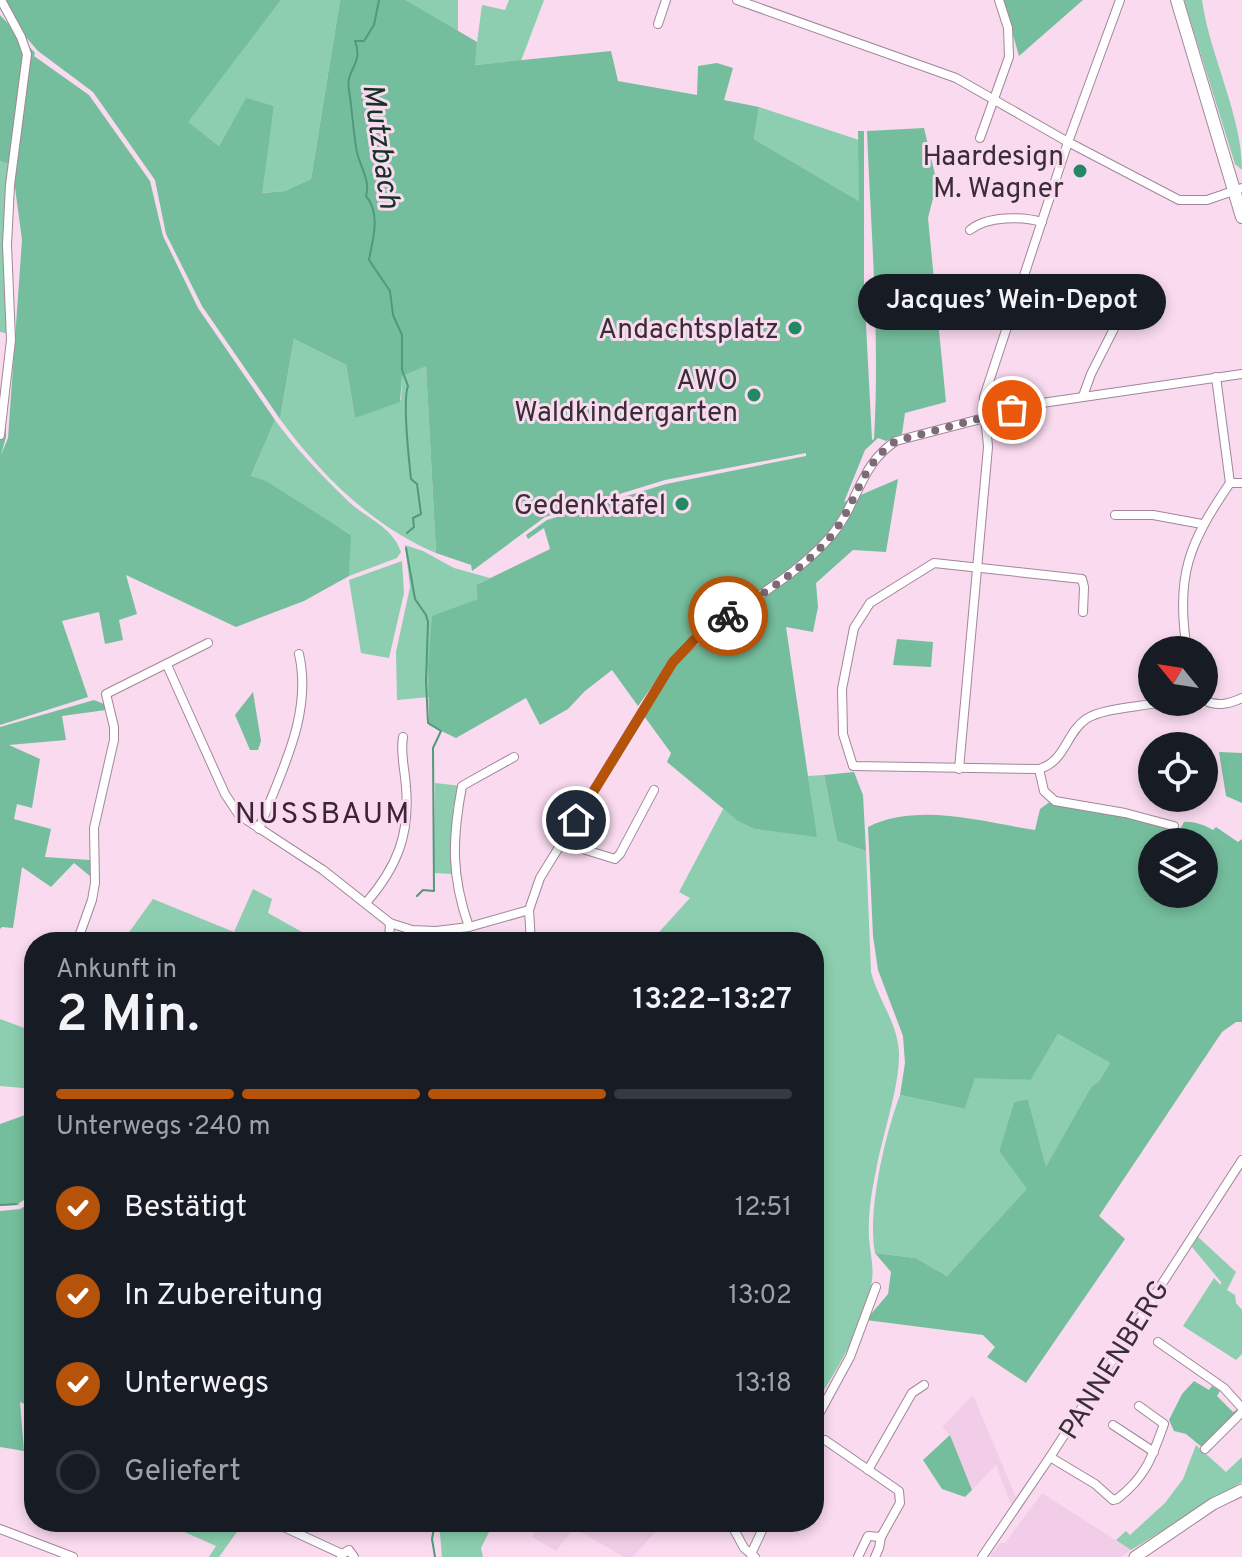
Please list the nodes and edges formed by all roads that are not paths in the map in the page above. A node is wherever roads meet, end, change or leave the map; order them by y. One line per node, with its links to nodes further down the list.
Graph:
1 (1, 0): 21 (street)
2 (666, 0): 8 (street)
3 (737, 0): 7 (street)
4 (999, 0): 9 (street)
5 (1120, 0): 11 (street)
6 (1177, 0): 12 (main road)
7 (757, 4): 9 (street)
8 (658, 24)
9 (993, 97): 10 (street); 11 (street)
10 (980, 138)
11 (1068, 142): 12 (street); 14 (street)
12 (1238, 189): 13 (main road)
13 (1242, 217)
14 (1042, 222): 15 (street); 20 (street)
15 (970, 230)
16 (1129, 299): 19 (street)
17 (1242, 374): 18 (street)
18 (1216, 377): 19 (street); 22 (street)
19 (1083, 396): 20 (street)
20 (983, 417): 26 (street); 42 (street)
21 (0, 435)
22 (1230, 483): 23 (street); 25 (street)
23 (1242, 483)
24 (1115, 515): 25 (street)
25 (1202, 524): 28 (street)
26 (976, 565): 27 (street); 37 (street); 37 (street)
27 (1083, 612)
28 (1185, 636)
29 (208, 643): 31 (street)
30 (299, 654): 41 (street)
31 (167, 665): 41 (street); 47 (street)
32 (1242, 698): 33 (street)
33 (1218, 704)
34 (1138, 707): 38 (street)
35 (403, 737): 43 (street)
36 (514, 757): 46 (street)
37 (959, 769): 38 (street)
38 (1039, 769): 40 (street)
39 (654, 790): 42 (street)
40 (1174, 826)
41 (259, 829): 43 (street)
42 (563, 843): 44 (street)
43 (366, 903): 45 (street)
44 (529, 910): 46 (street); 49 (street)
45 (390, 923): 46 (street); 48 (street)
46 (469, 927)
47 (81, 932)
48 (389, 932)
49 (530, 932)
50 (1242, 1160): 61 (street, PANNENBERG)
51 (876, 1287): 54 (street)
52 (1158, 1342): 56 (street)
53 (924, 1385): 62 (street)
54 (824, 1405)
55 (1139, 1406): 60 (street)
56 (1242, 1410): 59 (street)
57 (1113, 1425): 60 (street)
58 (824, 1440): 62 (street)
59 (1205, 1449)
60 (1154, 1452): 61 (street)
61 (1050, 1457): 75 (street, PANNENBERG)
62 (868, 1470): 68 (street)
63 (1242, 1490): 76 (main road)
64 (0, 1529): 71 (street)
65 (294, 1532): 69 (street)
66 (735, 1532): 70 (street)
67 (762, 1532): 70 (street)
68 (881, 1537): 73 (street); 74 (street)
69 (341, 1555): 72 (street)
70 (753, 1556)
71 (73, 1557)
72 (354, 1557)
73 (858, 1557)
74 (875, 1557)
75 (982, 1557)
76 (1135, 1557)

